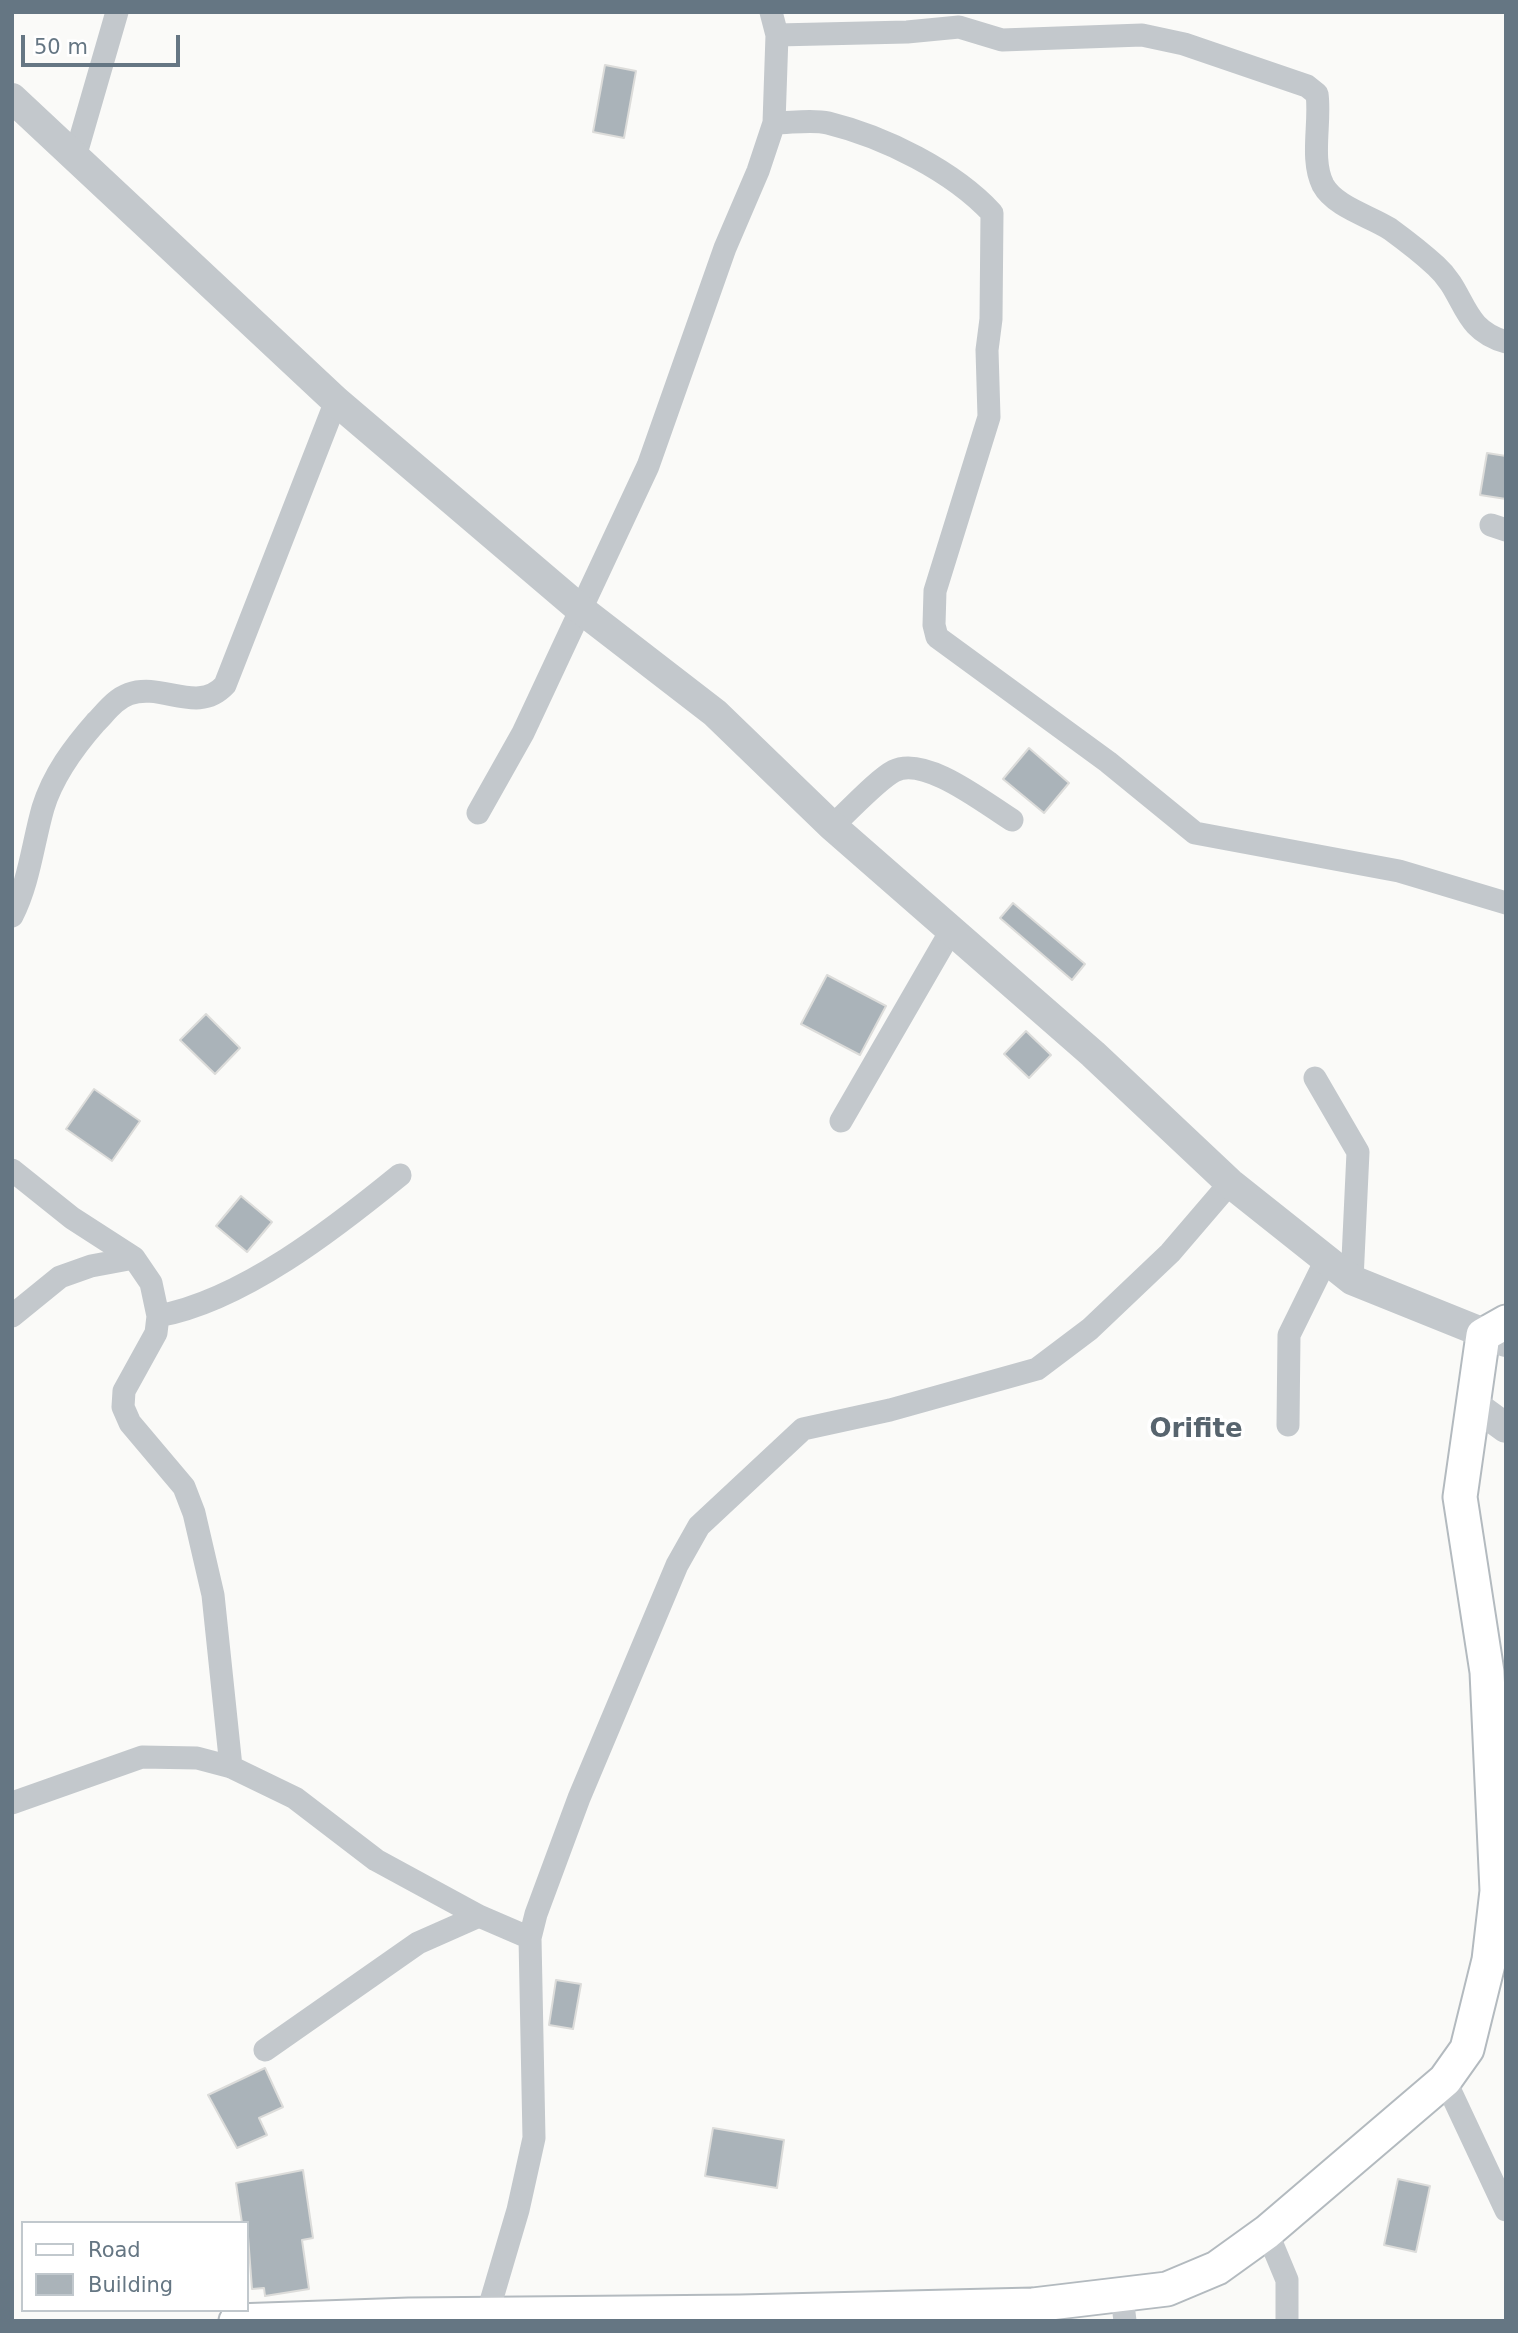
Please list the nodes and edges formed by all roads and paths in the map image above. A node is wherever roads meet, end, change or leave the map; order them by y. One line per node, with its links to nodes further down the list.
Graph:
1 (117, 12): 6 (street)
2 (771, 12): 3 (street)
3 (777, 35): 5 (street); 7 (street)
4 (15, 103): 6 (street)
5 (775, 123): 9 (street); 13 (street)
6 (75, 157): 8 (street)
7 (1506, 342)
8 (336, 401): 9 (street); 14 (street)
9 (579, 608): 10 (street); 12 (street)
10 (478, 813)
11 (1012, 820): 12 (street)
12 (832, 826): 15 (street)
13 (1506, 903)
14 (12, 916)
15 (952, 929): 17 (street); 20 (street)
16 (1315, 1078): 23 (street)
17 (841, 1121)
18 (12, 1170): 21 (street)
19 (400, 1175): 25 (street)
20 (1230, 1183): 22 (street); 33 (street)
21 (134, 1258): 24 (street); 25 (street)
22 (1325, 1262): 23 (street); 28 (street)
23 (1352, 1280): 26 (street)
24 (12, 1316)
25 (158, 1316): 30 (street)
26 (1498, 1333): 27 (main road)
27 (1473, 1404): 29 (street); 35 (main road)
28 (1288, 1425)
29 (1506, 1428)
30 (231, 1767): 31 (street); 32 (street)
31 (12, 1803)
32 (479, 1916): 33 (street); 34 (street)
33 (530, 1938): 39 (street)
34 (265, 2050)
35 (1445, 2080): 36 (street); 37 (main road)
36 (1506, 2210)
37 (1267, 2232): 38 (main road); 42 (street)
38 (1124, 2309): 39 (main road)
39 (487, 2315): 40 (main road)
40 (409, 2318): 41 (main road)
41 (236, 2321)
42 (1287, 2321)

